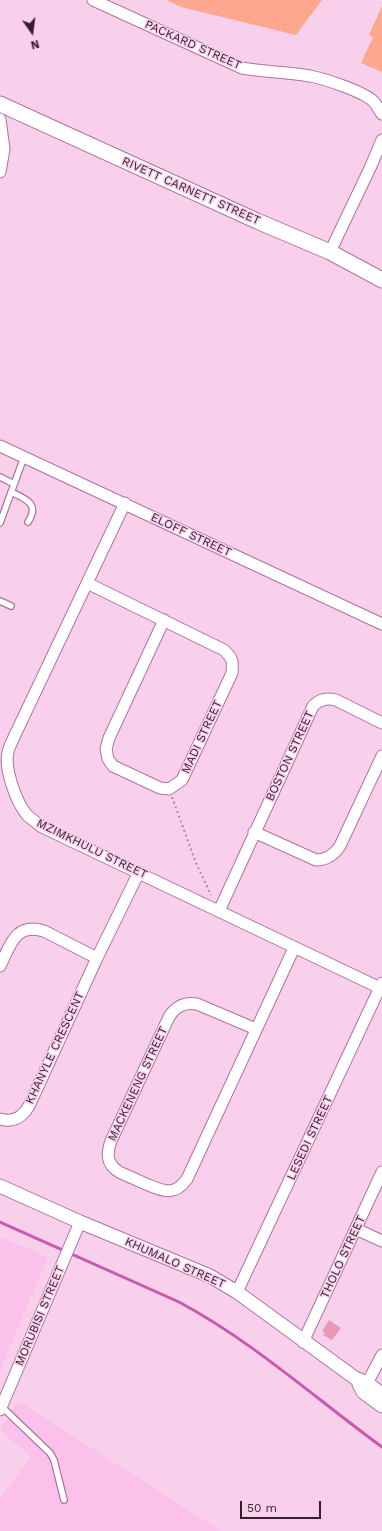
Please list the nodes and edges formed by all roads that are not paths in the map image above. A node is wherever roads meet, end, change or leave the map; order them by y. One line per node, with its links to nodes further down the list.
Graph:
1 (93, 0): 3 (street, PACKARD STREET)
2 (0, 104): 7 (main road, RIVETT CARNETT STREET)
3 (382, 114)
4 (0, 119): 6 (street)
5 (382, 140): 7 (street)
6 (0, 172)
7 (330, 252): 8 (main road, RIVETT CARNETT STREET)
8 (382, 280)
9 (0, 446): 10 (street, ELOFF STREET)
10 (24, 457): 12 (lane); 14 (street, ELOFF STREET)
11 (0, 477): 12 (lane)
12 (14, 484): 13 (lane)
13 (11, 492): 15 (lane); 16 (lane)
14 (124, 503): 18 (street, MZIMKHULU STREET); 22 (street, ELOFF STREET)
15 (2, 509): 17 (lane)
16 (28, 522)
17 (0, 523)
18 (87, 583): 21 (street, MADI STREET); 26 (street, MZIMKHULU STREET)
19 (0, 601): 20 (lane)
20 (11, 606)
21 (164, 620): 21 (street, MADI STREET)
22 (382, 624)
23 (382, 723): 25 (street, BOSTON STREET)
24 (382, 756): 25 (street)
25 (254, 832): 27 (street, BOSTON STREET)
26 (139, 872): 27 (street, MZIMKHULU STREET); 29 (street, KHANYLE CRESCENT)
27 (219, 911): 28 (street, MZIMKHULU STREET)
28 (294, 948): 31 (street, MZIMKHULU STREET); 32 (street, MACKENENG STREET)
29 (97, 958): 30 (street); 33 (street, KHANYLE CRESCENT)
30 (0, 966)
31 (381, 985): 39 (street, LESEDI STREET)
32 (256, 1029): 32 (street, MACKENENG STREET)
33 (0, 1119)
34 (382, 1172): 37 (street, THOLO STREET)
35 (0, 1186): 36 (street, KHUMALO STREET)
36 (80, 1222): 39 (street, KHUMALO STREET); 45 (street, MORUBISI STREET)
37 (356, 1229): 38 (street); 40 (street, THOLO STREET)
38 (382, 1241)
39 (237, 1292): 40 (street, KHUMALO STREET)
40 (303, 1342): 42 (street, KHUMALO STREET)
41 (382, 1355): 42 (street)
42 (365, 1387): 43 (street, KHUMALO STREET); 44 (street, KHUMALO STREET)
43 (382, 1394)
44 (382, 1406)
45 (1, 1408): 46 (lane)
46 (64, 1500)

